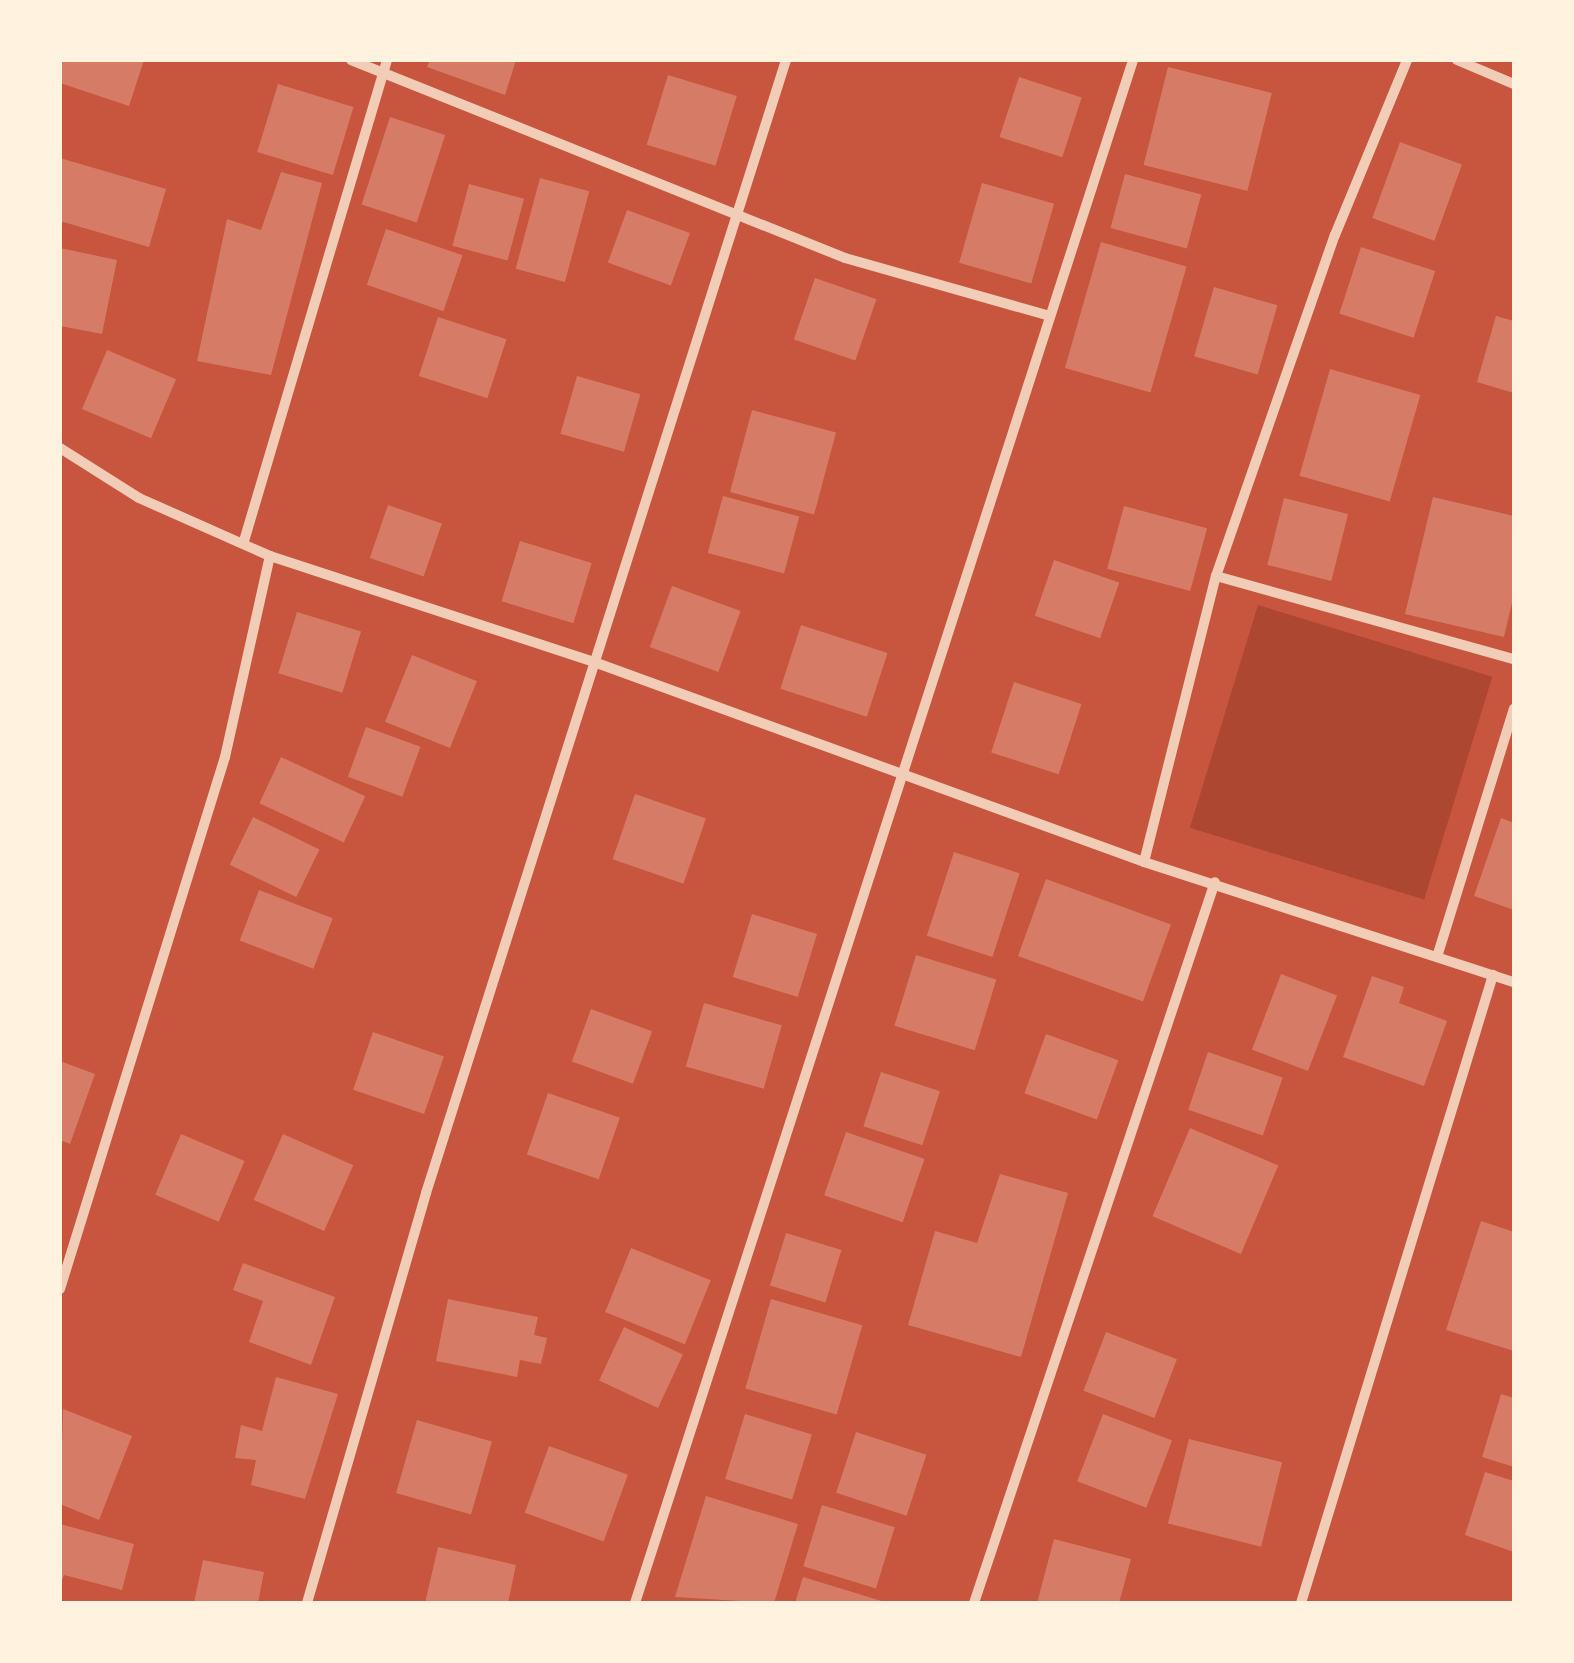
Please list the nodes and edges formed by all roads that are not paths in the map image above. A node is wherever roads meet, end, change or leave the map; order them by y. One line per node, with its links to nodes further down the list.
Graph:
1 (351, 60): 7 (street)
2 (387, 60): 7 (street)
3 (786, 60): 9 (street)
4 (1134, 60): 10 (street)
5 (1407, 60): 14 (street)
6 (1456, 60): 8 (street)
7 (382, 74): 9 (street); 12 (street)
8 (1514, 84)
9 (739, 214): 10 (street); 16 (street)
10 (1050, 316): 18 (street)
11 (60, 448): 12 (street)
12 (244, 541): 13 (street)
13 (270, 556): 16 (street); 24 (street)
14 (1216, 576): 15 (street); 19 (street)
15 (1514, 658)
16 (594, 662): 18 (street); 25 (street)
17 (1514, 709): 21 (street)
18 (907, 774): 19 (street); 26 (street)
19 (1144, 862): 20 (street)
20 (1215, 882): 21 (street); 27 (street)
21 (1436, 956): 22 (street)
22 (1492, 975): 23 (street); 28 (street)
23 (1514, 982)
24 (60, 1289)
25 (307, 1603)
26 (634, 1603)
27 (974, 1603)
28 (1301, 1603)

